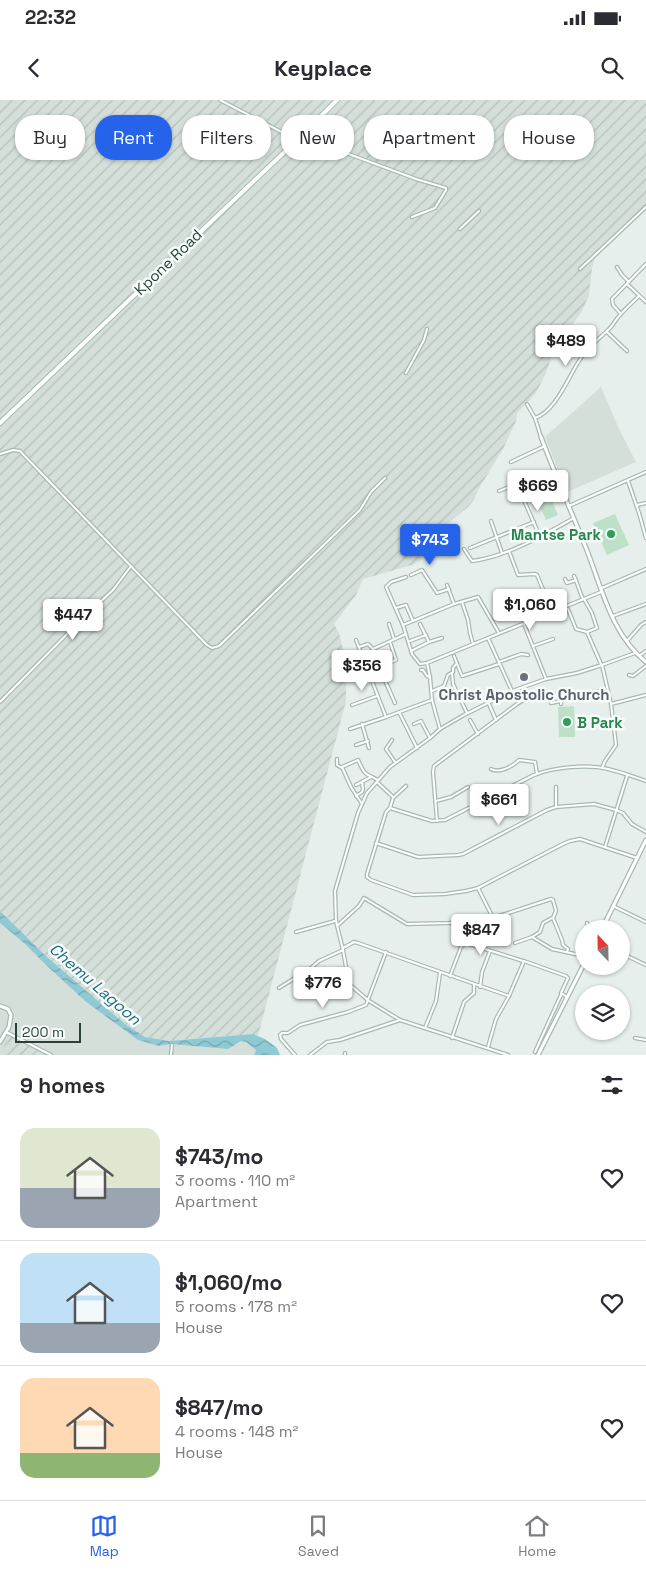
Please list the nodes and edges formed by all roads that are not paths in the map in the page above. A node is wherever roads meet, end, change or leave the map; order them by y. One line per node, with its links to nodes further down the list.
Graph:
1 (220, 100): 4 (street)
2 (337, 100): 3 (main road, Kpone Road)
3 (322, 115)
4 (281, 132)
5 (281, 155): 24 (main road, Kpone Road)
6 (354, 156): 9 (street)
7 (646, 207): 13 (street)
8 (478, 211): 10 (street)
9 (412, 217)
10 (460, 229)
11 (646, 264): 14 (street)
12 (617, 267): 14 (street)
13 (580, 269)
14 (628, 283): 15 (street); 17 (street)
15 (639, 296): 16 (street); 17 (street)
16 (646, 302)
17 (621, 314): 19 (street)
18 (427, 329): 21 (street)
19 (607, 332): 20 (street); 23 (street)
20 (627, 351)
21 (406, 373)
22 (527, 404): 23 (street)
23 (535, 418): 25 (street)
24 (0, 423)
25 (541, 437): 26 (street)
26 (545, 446): 28 (street); 29 (street)
27 (0, 454): 52 (street)
28 (511, 462)
29 (554, 470): 33 (street); 37 (street)
30 (646, 473): 32 (street)
31 (384, 478): 52 (street)
32 (628, 481): 36 (street); 37 (street)
33 (521, 486): 34 (street); 41 (street)
34 (499, 491)
35 (646, 503): 36 (street)
36 (637, 505): 42 (street)
37 (569, 506): 38 (street)
38 (574, 518): 43 (street); 61 (street)
39 (646, 520): 42 (street)
40 (491, 521): 45 (street)
41 (534, 522): 45 (street); 46 (street)
42 (641, 522): 47 (street)
43 (554, 529): 44 (street); 46 (street)
44 (565, 536)
45 (497, 537): 48 (street); 51 (street)
46 (540, 537): 50 (street)
47 (646, 538)
48 (470, 548)
49 (464, 549): 51 (street)
50 (509, 551): 51 (street); 68 (street)
51 (502, 553)
52 (131, 566): 119 (street)
53 (646, 569): 61 (street)
54 (411, 575): 60 (street)
55 (406, 576): 66 (street)
56 (574, 576): 58 (street)
57 (565, 578): 58 (street)
58 (576, 580): 62 (street)
59 (447, 585): 60 (street)
60 (449, 589): 64 (street)
61 (602, 590): 62 (street); 69 (street)
62 (583, 599): 68 (street); 76 (street)
63 (462, 602): 64 (street); 78 (street); 89 (street)
64 (454, 604): 70 (street)
65 (646, 604): 69 (street)
66 (396, 608): 70 (street); 73 (street)
67 (568, 609): 76 (street)
68 (552, 612): 75 (street)
69 (612, 616): 86 (street)
70 (413, 621): 73 (street)
71 (646, 622): 86 (street)
72 (389, 624): 82 (street)
73 (403, 624): 77 (street)
74 (420, 624): 79 (street)
75 (524, 624): 78 (street); 90 (street)
76 (587, 632): 102 (street)
77 (406, 634): 82 (street); 85 (street)
78 (499, 634): 81 (street)
79 (426, 635): 85 (street); 88 (street)
80 (442, 638): 88 (street)
81 (488, 638): 89 (street); 101 (street)
82 (394, 639): 87 (street)
83 (553, 639): 90 (street)
84 (356, 640): 91 (street)
85 (408, 641): 93 (street)
86 (626, 641): 95 (street)
87 (390, 642): 92 (street); 103 (street)
88 (429, 642): 93 (street)
89 (474, 644): 99 (street)
90 (533, 646): 111 (street)
91 (359, 647): 92 (street); 110 (street)
92 (373, 649): 103 (street)
93 (411, 651): 99 (street)
94 (646, 651): 95 (street)
95 (637, 654): 98 (street); 102 (street)
96 (528, 655): 101 (street)
97 (454, 656): 100 (street)
98 (646, 662)
99 (427, 663): 109 (street)
100 (456, 663): 101 (street); 106 (street)
101 (499, 663): 113 (street)
102 (601, 665): 111 (street); 114 (street)
103 (382, 666): 108 (street)
104 (646, 666): 107 (street)
105 (421, 670): 109 (street)
106 (452, 673): 112 (street); 126 (street)
107 (629, 675)
108 (383, 676): 110 (street); 120 (street)
109 (430, 677): 112 (street)
110 (371, 679): 117 (street)
111 (546, 679): 113 (street)
112 (432, 691): 118 (street)
113 (512, 691): 121 (street)
114 (608, 691): 115 (street); 123 (street)
115 (562, 693): 122 (street); 129 (street)
116 (646, 695): 123 (street)
117 (377, 696): 124 (street); 127 (street)
118 (432, 700): 125 (street); 133 (street)
119 (0, 702)
120 (395, 703)
121 (488, 703): 126 (street); 129 (street)
122 (551, 703)
123 (612, 704): 144 (street)
124 (352, 705)
125 (399, 711): 127 (street); 140 (street)
126 (467, 713): 133 (street)
127 (386, 717): 130 (street)
128 (470, 720): 134 (street)
129 (496, 720): 134 (street)
130 (362, 724): 132 (street); 137 (street)
131 (414, 724): 135 (street)
132 (350, 729)
133 (440, 729): 135 (street)
134 (478, 734): 158 (street)
135 (430, 738): 140 (street)
136 (392, 740): 142 (street)
137 (368, 741): 138 (street); 139 (street)
138 (356, 745)
139 (369, 748)
140 (417, 748): 142 (street)
141 (337, 759): 143 (street)
142 (396, 763): 149 (street)
143 (342, 768): 148 (street); 156 (street)
144 (602, 768): 146 (street); 147 (street)
145 (491, 769): 146 (street)
146 (537, 774): 163 (street)
147 (627, 775): 151 (street); 162 (street)
148 (371, 777): 149 (street); 150 (street)
149 (377, 781): 157 (street); 159 (street)
150 (362, 782): 152 (street); 156 (street)
151 (646, 782)
152 (356, 785)
153 (406, 786): 157 (street)
154 (468, 787): 158 (street)
155 (556, 787): 160 (street)
156 (356, 796): 159 (street)
157 (393, 798): 161 (street)
158 (436, 801): 163 (street)
159 (362, 804): 174 (street)
160 (556, 807): 162 (street); 166 (street)
161 (390, 808): 163 (street); 166 (street)
162 (616, 810): 164 (street); 167 (street)
163 (437, 821)
164 (646, 832)
165 (646, 840): 168 (street)
166 (376, 843): 169 (street)
167 (605, 847): 168 (street); 169 (street)
168 (637, 858): 170 (street)
169 (478, 888): 171 (street)
170 (612, 906): 173 (street); 175 (street)
171 (493, 918): 172 (street); 176 (street)
172 (553, 918): 178 (street); 183 (street)
173 (606, 920)
174 (336, 921): 176 (street); 177 (street)
175 (646, 922)
176 (337, 925): 180 (street)
177 (296, 932)
178 (532, 937): 179 (street); 183 (street)
179 (515, 943)
180 (343, 949): 182 (street); 191 (street); 192 (street)
181 (490, 950): 186 (street); 190 (street); 194 (street)
182 (386, 952): 188 (street); 199 (street)
183 (567, 952): 184 (street)
184 (575, 954)
185 (630, 957): 187 (street)
186 (524, 961): 196 (street); 197 (street)
187 (646, 965)
188 (440, 972): 190 (street); 202 (street)
189 (578, 975): 198 (street)
190 (450, 976): 193 (street)
191 (297, 977): 192 (street); 195 (street)
192 (348, 984): 199 (street)
193 (474, 984): 194 (street); 204 (street)
194 (480, 986): 197 (street)
195 (279, 988)
196 (562, 994): 198 (street); 210 (street)
197 (509, 996): 209 (street)
198 (567, 997): 210 (street)
199 (368, 1001): 201 (street); 213 (street)
200 (1, 1006): 203 (street)
201 (400, 1020): 202 (street); 214 (street)
202 (425, 1028): 204 (street)
203 (6, 1032): 207 (street); 211 (street)
204 (452, 1038): 209 (street)
205 (635, 1038): 206 (street)
206 (646, 1040)
207 (0, 1042)
208 (172, 1045): 212 (street)
209 (488, 1048): 215 (street)
210 (537, 1053): 216 (street)
211 (51, 1055)
212 (171, 1055)
213 (295, 1055)
214 (310, 1055)
215 (508, 1055)
216 (533, 1055)

